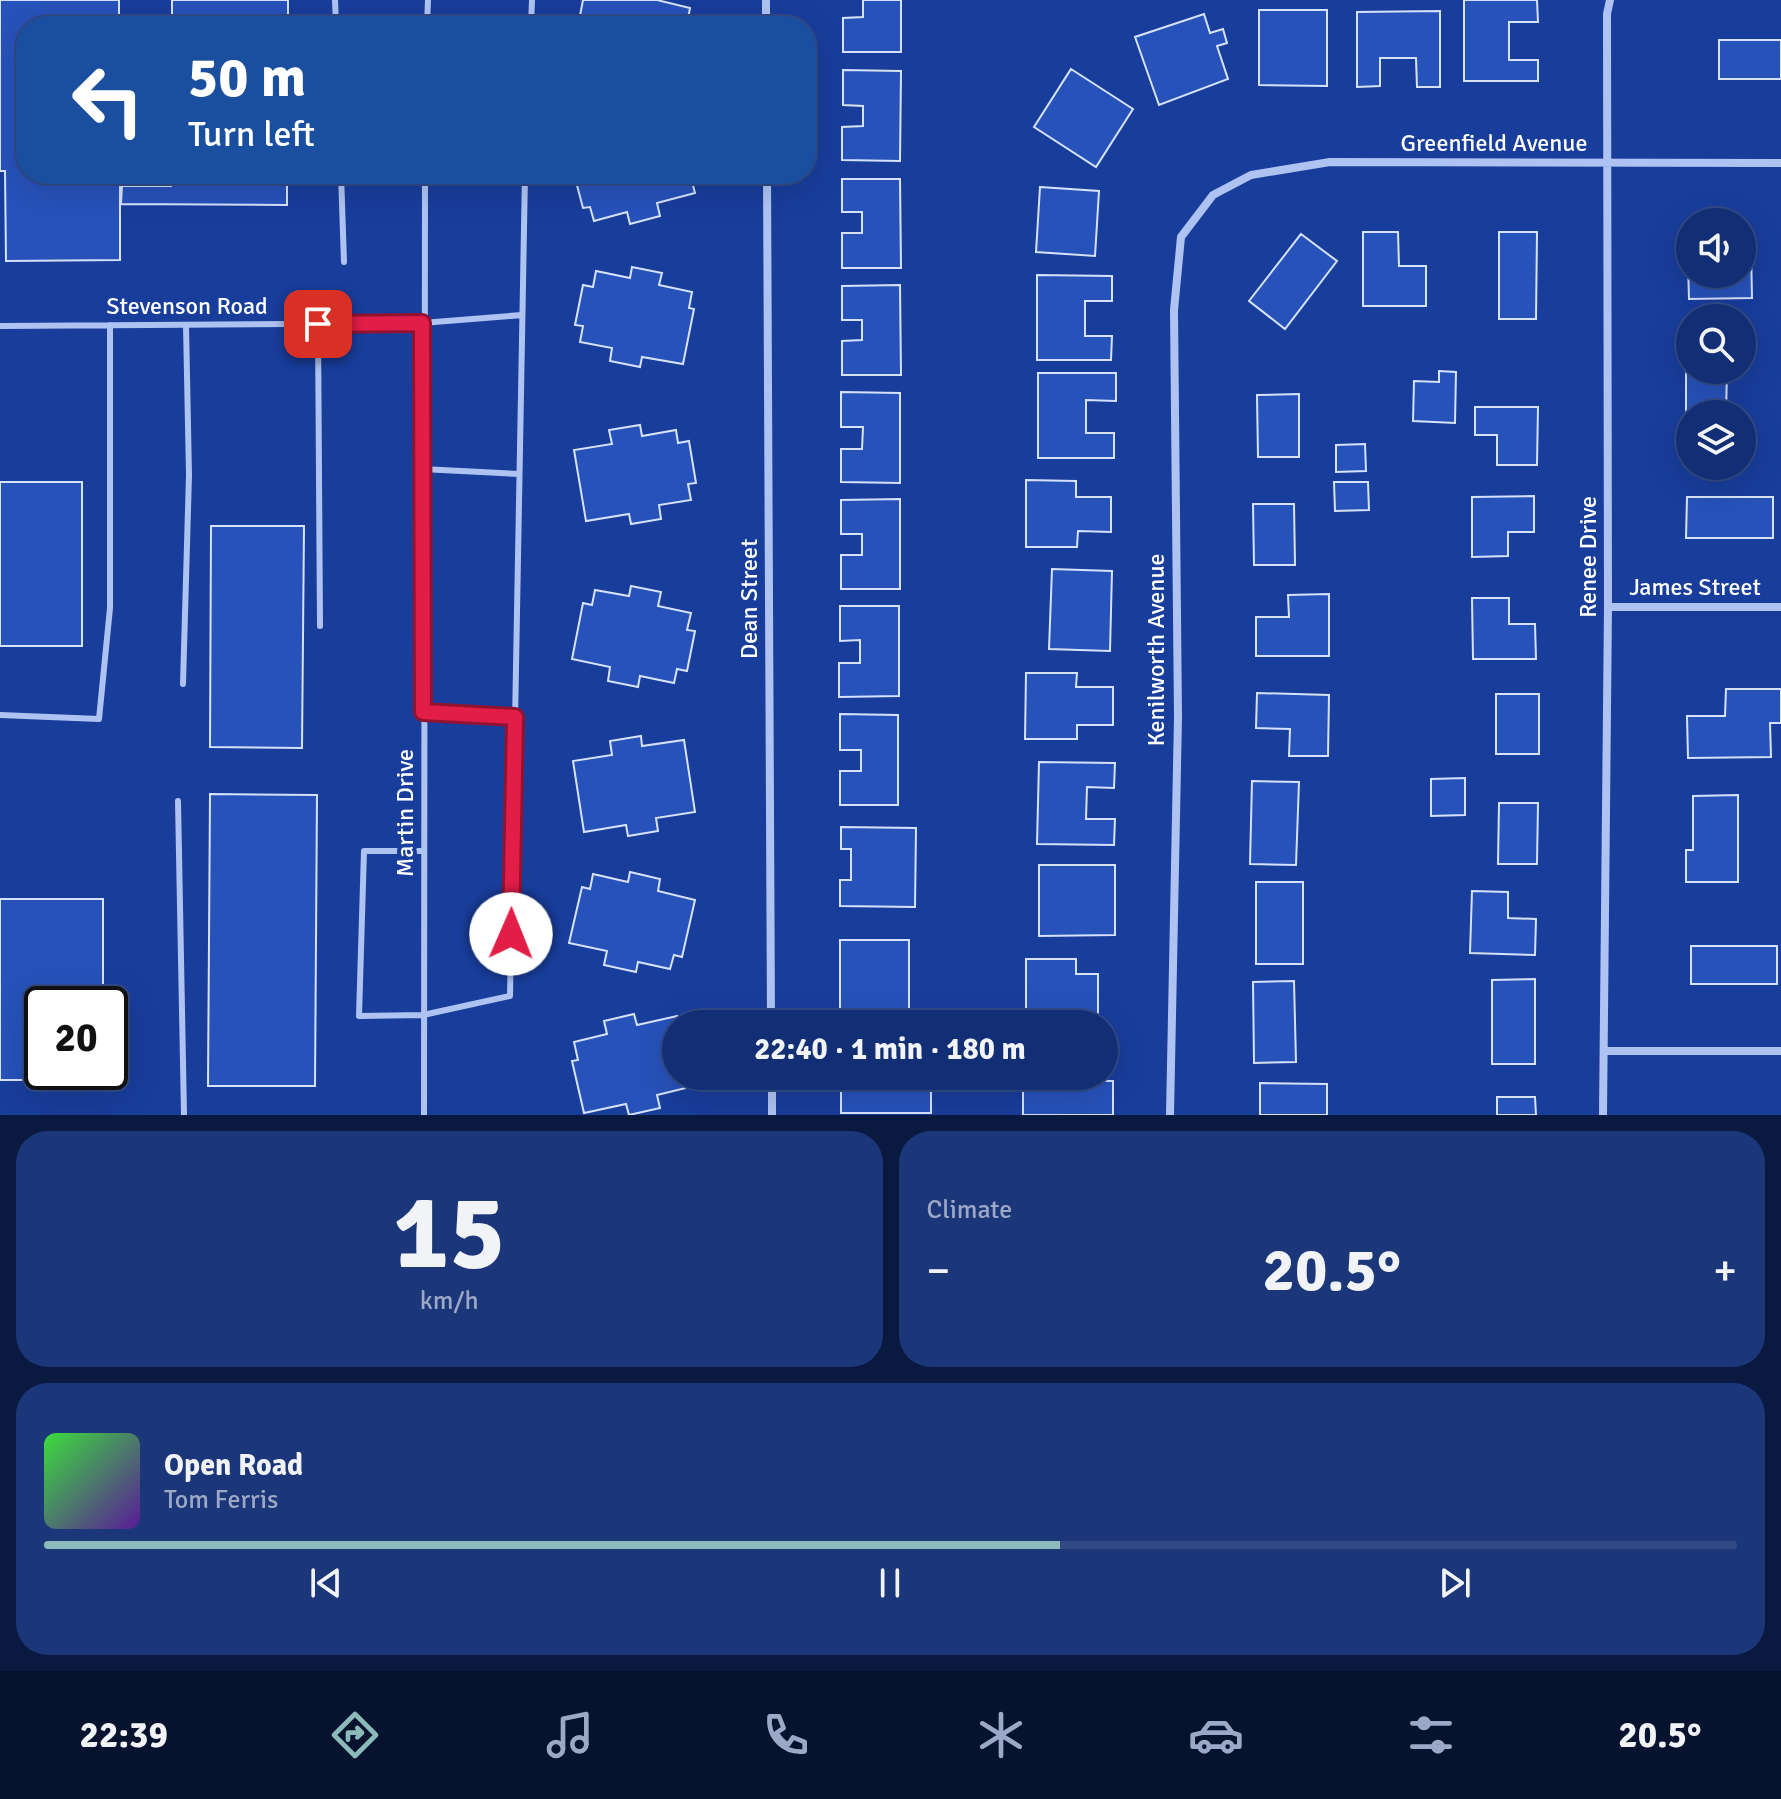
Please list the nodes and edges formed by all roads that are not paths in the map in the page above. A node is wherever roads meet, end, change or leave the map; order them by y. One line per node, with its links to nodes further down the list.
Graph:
1 (1610, 0): 2 (street, Renee Drive)
2 (1607, 163): 3 (street, Greenfield Avenue); 8 (street, Greenfield Avenue); 18 (street, Renee Drive)
3 (1781, 163)
4 (341, 184): 9 (lane)
5 (425, 184): 11 (lane, Martin Drive)
6 (525, 184): 10 (lane)
7 (767, 184): 27 (street, Dean Street)
8 (1213, 195): 35 (street, Kenilworth Avenue)
9 (344, 262)
10 (522, 315): 11 (lane, Stevenson Road); 17 (lane)
11 (422, 323): 12 (lane, Stevenson Road); 16 (lane, Martin Drive)
12 (318, 324): 14 (lane, Stevenson Road); 20 (lane)
13 (110, 325): 14 (lane, Stevenson Road); 15 (lane, Stevenson Road); 23 (lane)
14 (186, 325): 21 (lane)
15 (0, 326)
16 (422, 469): 17 (lane); 22 (lane, Martin Drive)
17 (519, 474): 24 (lane)
18 (1608, 607): 19 (street, James Street); 29 (street, Renee Drive)
19 (1781, 607)
20 (320, 626)
21 (183, 684)
22 (423, 712): 24 (lane); 26 (lane, Martin Drive)
23 (0, 715)
24 (515, 717): 28 (lane)
25 (178, 801): 32 (lane)
26 (423, 851): 28 (lane, Martin Drive); 28 (lane)
27 (771, 1010)
28 (423, 1015): 33 (lane, Martin Drive)
29 (1604, 1051): 30 (street); 36 (street, Renee Drive)
30 (1781, 1051)
31 (772, 1090): 34 (street)
32 (184, 1115)
33 (424, 1115)
34 (772, 1115)
35 (1170, 1115)
36 (1603, 1115)

